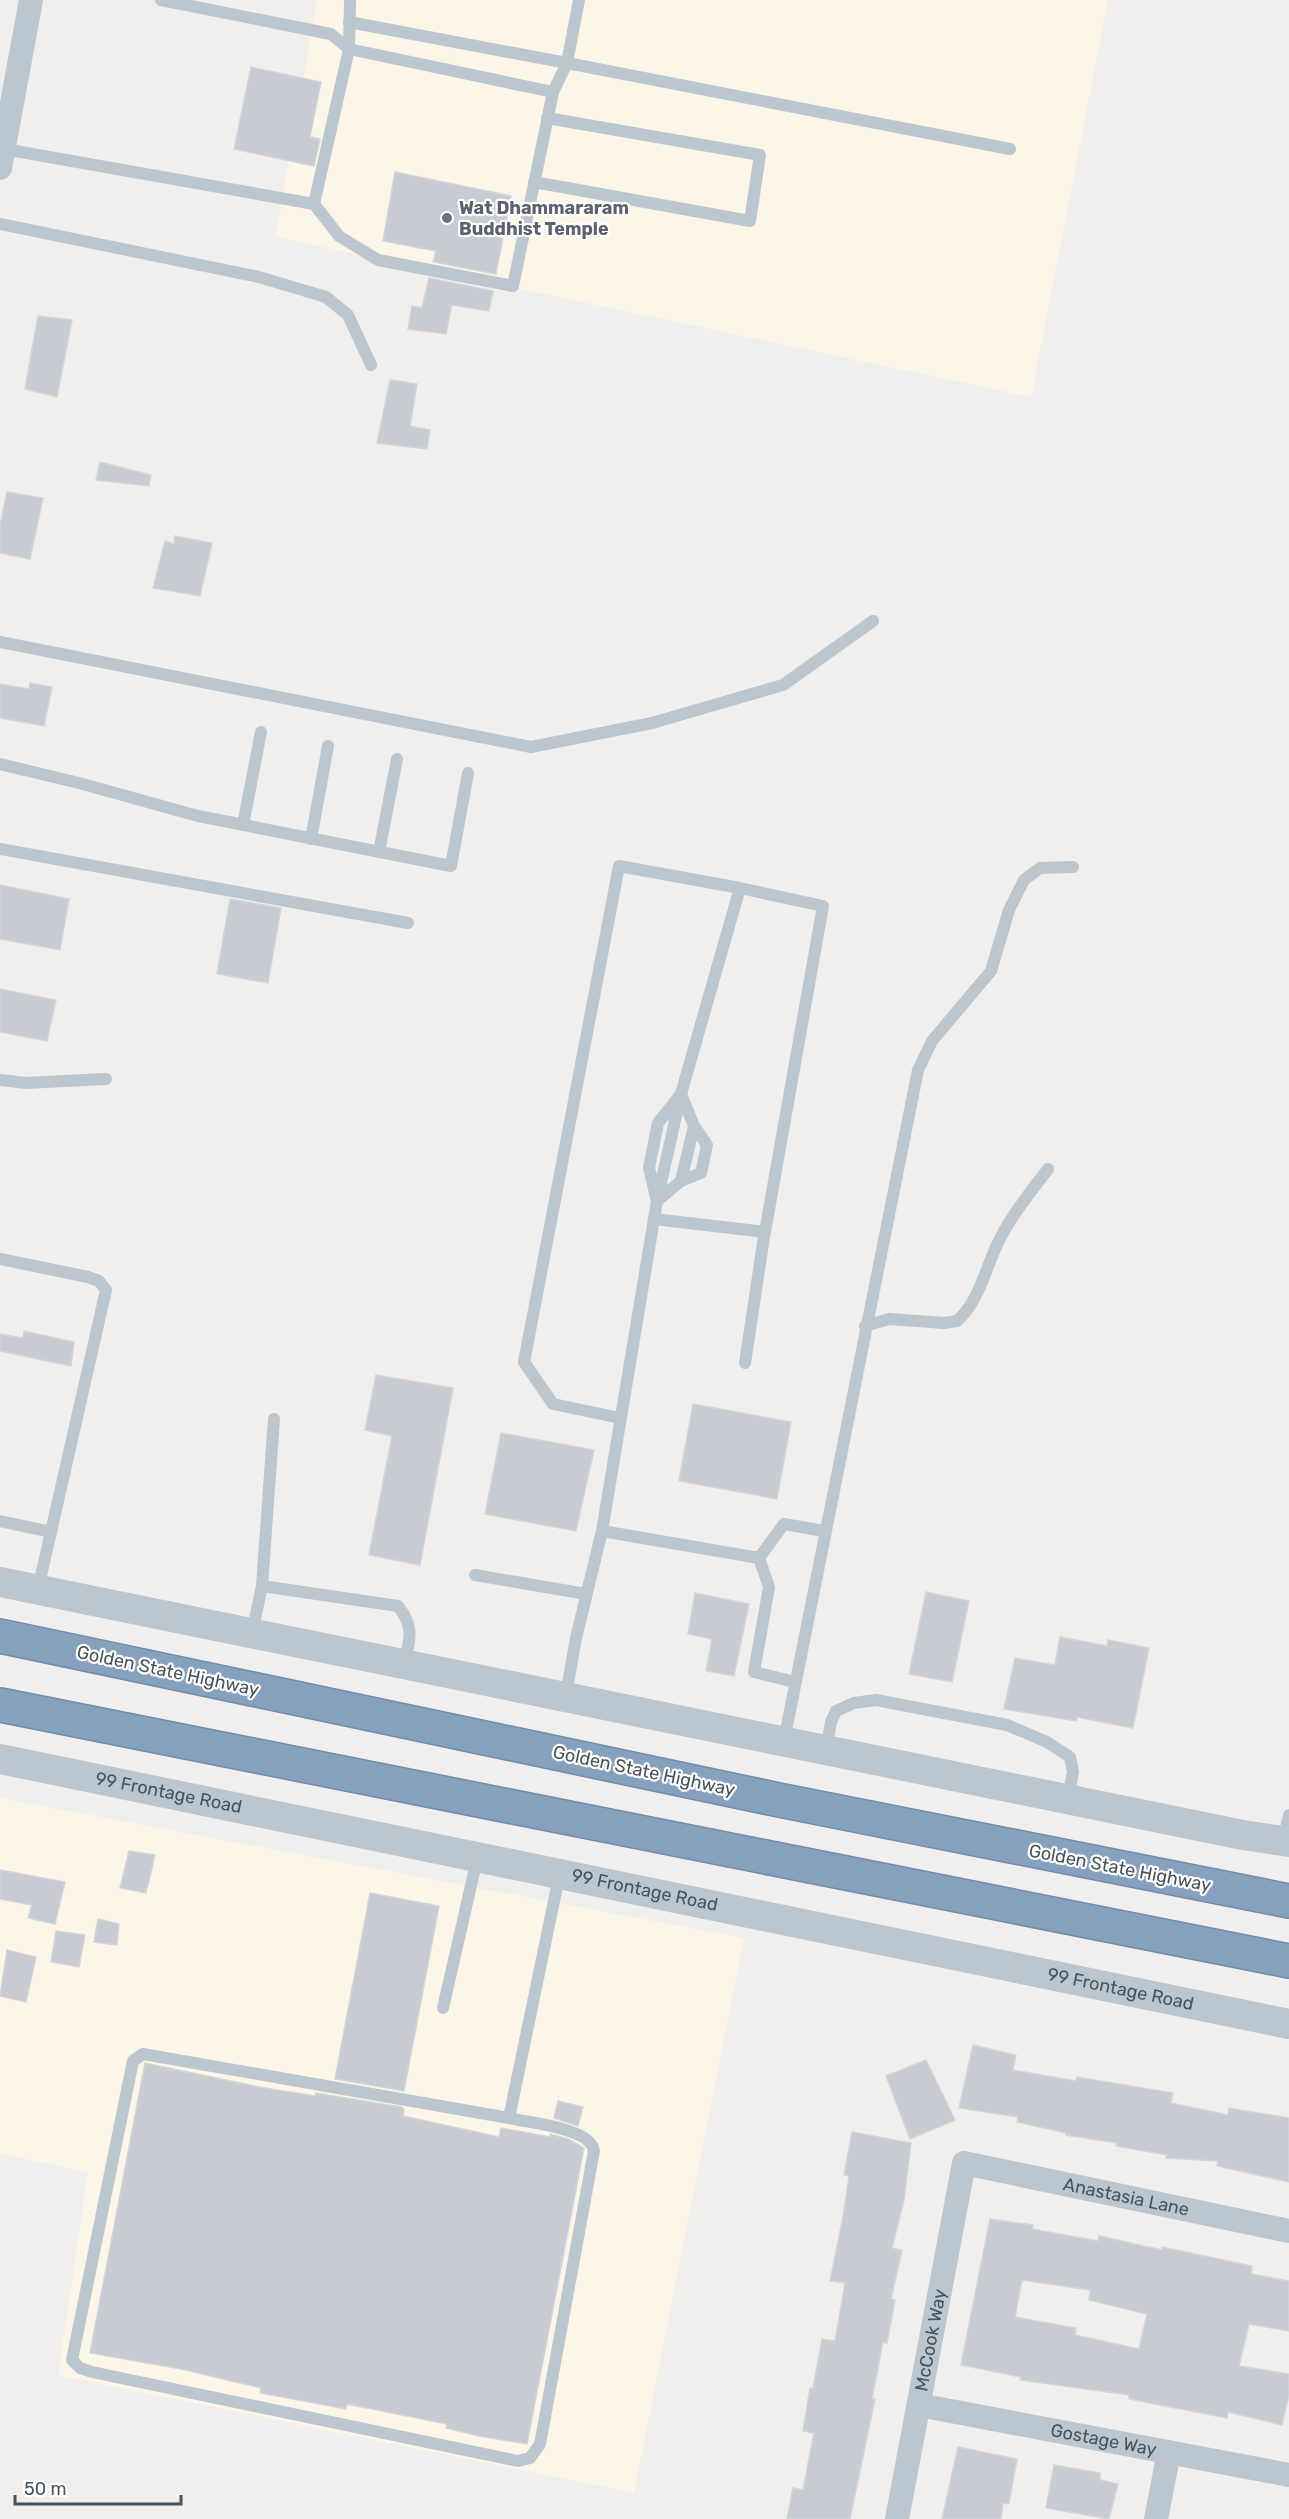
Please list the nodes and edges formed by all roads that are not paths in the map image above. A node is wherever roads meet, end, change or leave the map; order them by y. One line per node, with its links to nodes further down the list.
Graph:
1 (32, 0): 11 (street)
2 (161, 0): 6 (lane)
3 (350, 0): 5 (lane)
4 (579, 0): 7 (lane)
5 (349, 22): 6 (lane); 7 (lane)
6 (349, 48): 8 (lane); 13 (lane)
7 (567, 63): 8 (lane); 10 (lane)
8 (553, 92): 9 (lane)
9 (548, 118): 12 (lane); 12 (lane)
10 (1010, 149)
11 (2, 158): 13 (lane)
12 (534, 182): 13 (lane)
13 (314, 204)
14 (0, 224): 15 (lane)
15 (371, 365)
16 (873, 621): 17 (lane)
17 (0, 642)
18 (261, 732): 23 (lane)
19 (328, 746): 24 (lane)
20 (397, 759): 26 (lane)
21 (0, 764): 23 (lane)
22 (468, 773): 26 (lane)
23 (243, 825): 24 (lane)
24 (311, 839): 26 (lane)
25 (0, 849): 29 (lane)
26 (379, 852)
27 (1073, 867): 40 (lane)
28 (740, 888): 32 (lane); 38 (lane); 42 (lane)
29 (408, 923)
30 (106, 1079): 31 (lane)
31 (0, 1080)
32 (681, 1094): 33 (lane); 36 (lane)
33 (694, 1126): 35 (lane); 35 (lane)
34 (1048, 1169): 40 (lane)
35 (681, 1181): 36 (lane)
36 (657, 1201): 37 (lane)
37 (654, 1219): 38 (lane); 42 (lane)
38 (765, 1230): 41 (lane)
39 (0, 1259): 47 (lane)
40 (865, 1326): 46 (lane)
41 (745, 1363)
42 (620, 1418): 45 (lane)
43 (274, 1419): 51 (lane)
44 (0, 1521): 47 (lane)
45 (602, 1531): 48 (lane); 53 (lane)
46 (824, 1531): 48 (lane); 57 (lane)
47 (51, 1532): 52 (lane)
48 (759, 1558): 57 (lane)
49 (475, 1575): 53 (lane)
50 (0, 1582): 52 (street)
51 (262, 1586): 54 (lane); 56 (lane)
52 (38, 1589): 54 (street)
53 (586, 1594): 58 (lane)
54 (252, 1633): 56 (street)
55 (0, 1636): 67 (highway, Golden State Highway)
56 (404, 1664): 58 (street)
57 (795, 1682): 60 (lane)
58 (566, 1695): 60 (street)
59 (0, 1705): 68 (highway)
60 (783, 1742): 61 (street)
61 (826, 1750): 63 (street); 63 (lane)
62 (0, 1759): 65 (street, 99 Frontage Road)
63 (1067, 1799): 64 (street)
64 (1287, 1833)
65 (478, 1854): 66 (street, 99 Frontage Road); 69 (lane)
66 (560, 1871): 70 (street, 99 Frontage Road); 71 (lane)
67 (1289, 1901)
68 (1289, 1961)
69 (443, 2008)
70 (1289, 2024)
71 (509, 2118): 71 (lane)
72 (964, 2163): 73 (street, Anastasia Lane); 74 (street, McCook Way)
73 (1289, 2231)
74 (919, 2404): 75 (street, Gostage Way); 77 (street, McCook Way)
75 (1169, 2452): 76 (street, Gostage Way); 78 (street)
76 (1289, 2475)
77 (897, 2519)
78 (1156, 2519)

